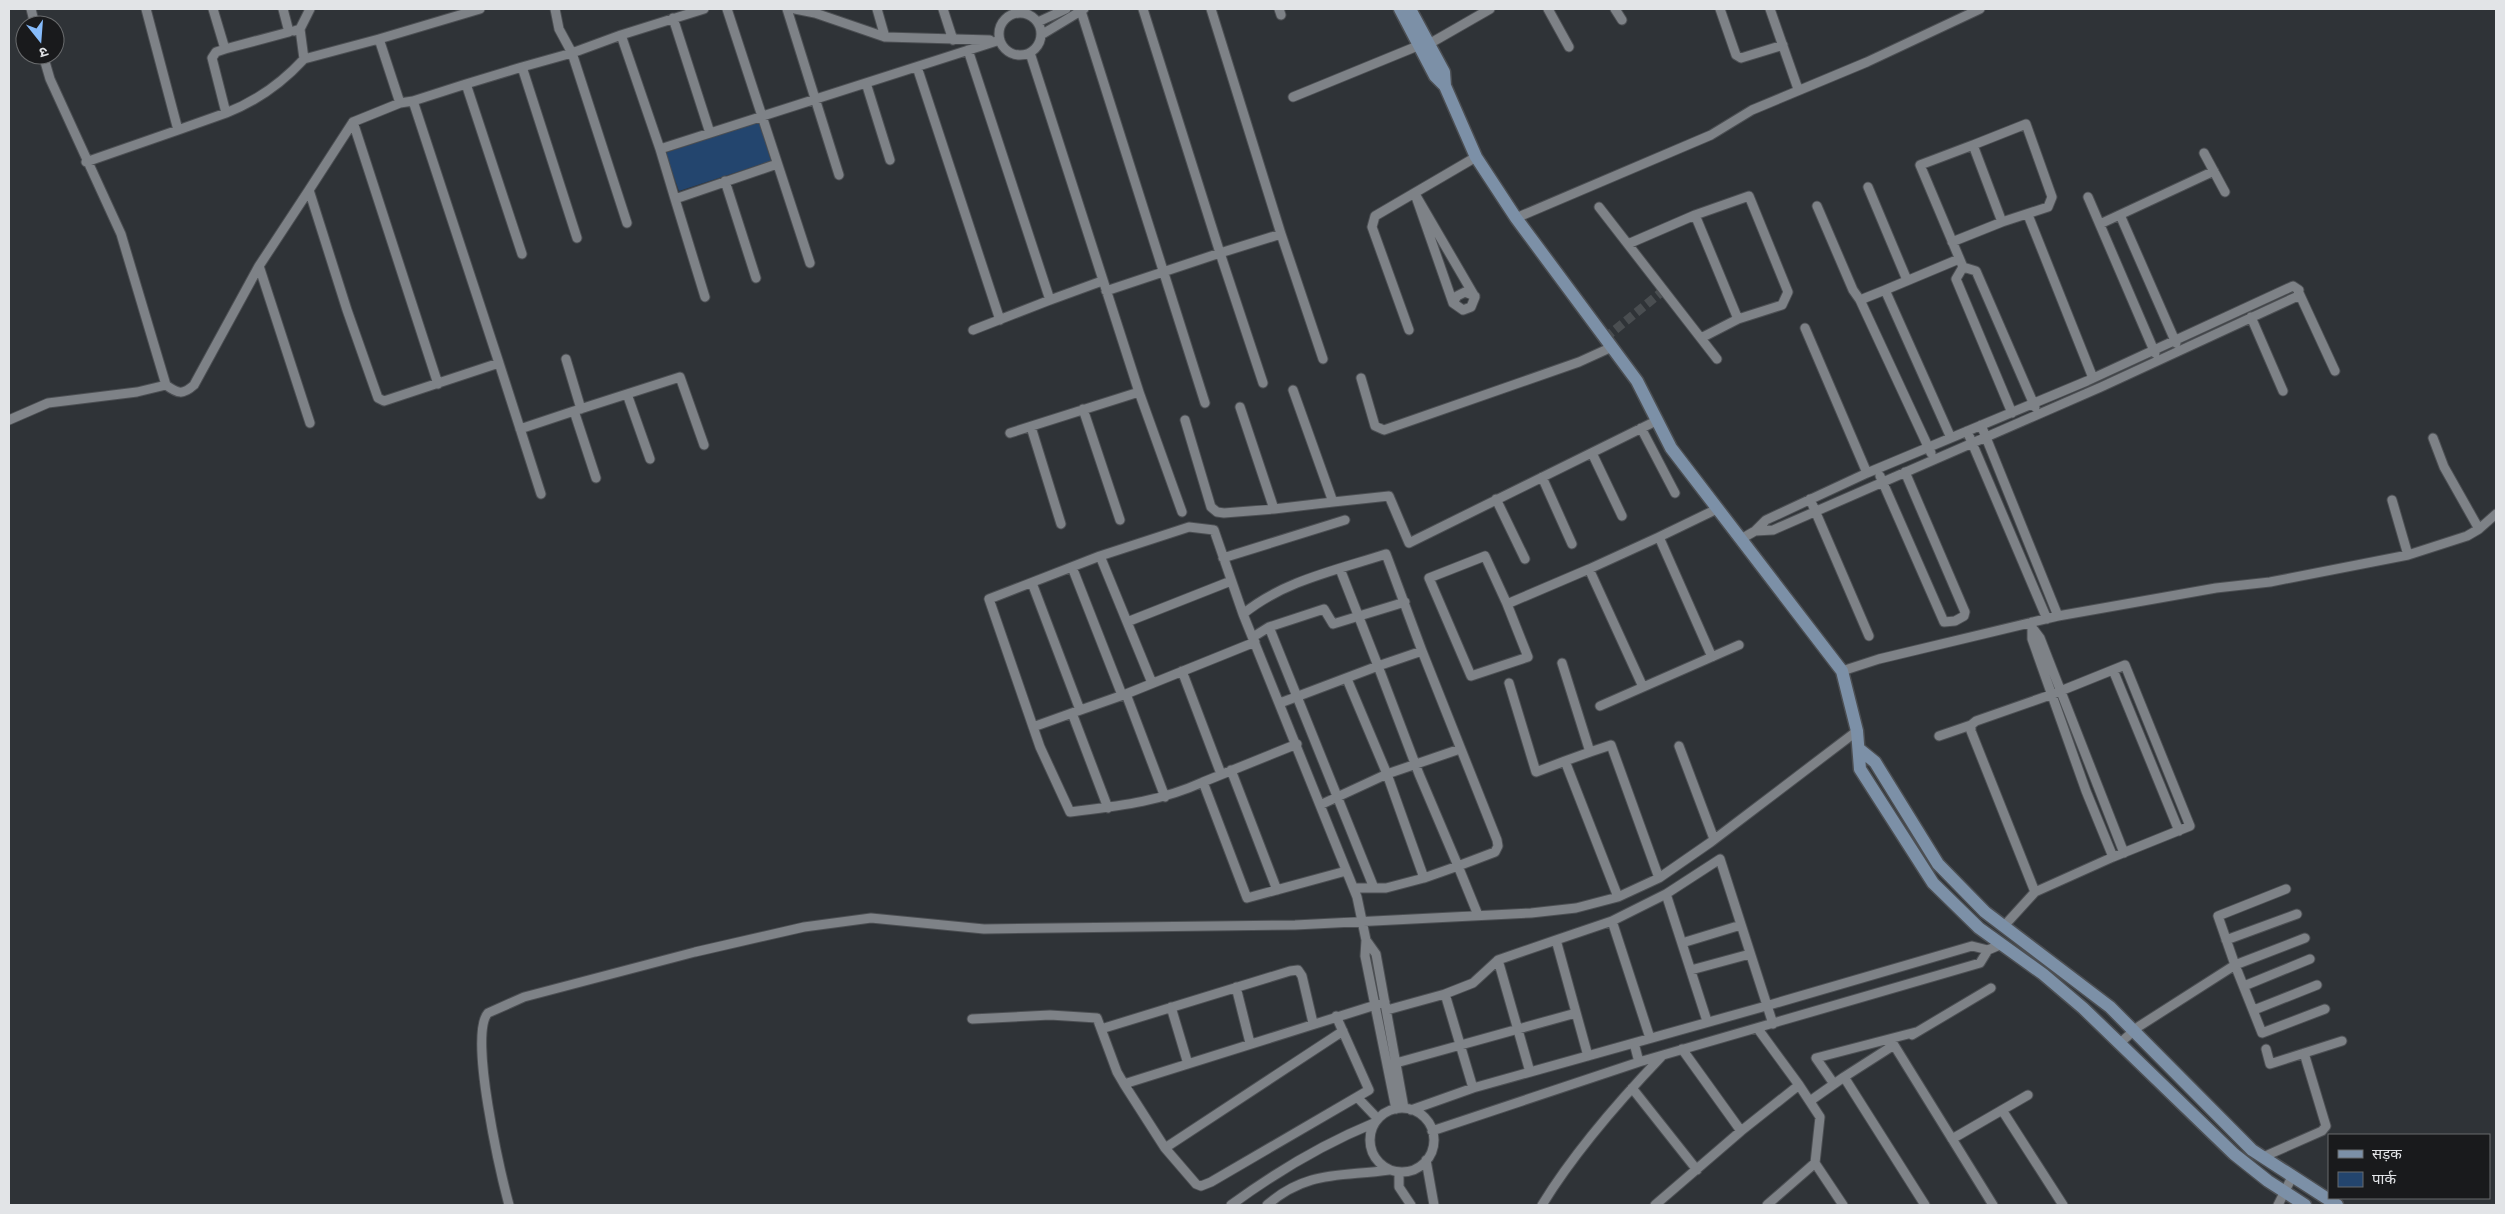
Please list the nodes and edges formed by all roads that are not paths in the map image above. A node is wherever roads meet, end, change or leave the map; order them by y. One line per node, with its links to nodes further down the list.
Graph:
1 (146, 9): 59 (street)
2 (213, 9): 41 (street)
3 (283, 9): 31 (street)
4 (310, 9): 30 (street)
5 (480, 9): 35 (street)
6 (555, 9): 43 (street)
7 (704, 9): 27 (street)
8 (727, 9): 57 (street)
9 (786, 9): 53 (street)
10 (795, 9): 25 (street)
11 (877, 9): 34 (street)
12 (943, 9): 36 (street)
13 (1143, 9): 90 (street)
14 (1211, 9): 86 (street)
15 (1400, 9): 38 (street)
16 (1410, 9): 38 (street)
17 (1548, 9): 40 (street)
18 (1615, 9): 28 (street)
19 (1720, 9): 39 (street)
20 (1770, 9): 39 (street)
21 (1980, 9): 51 (street)
22 (1061, 10): 29 (street)
23 (1083, 10): 33 (street); 95 (street)
24 (1485, 10): 38 (street)
25 (814, 11): 34 (street)
26 (1014, 11): 29 (street); 37 (street)
27 (673, 18): 32 (street); 60 (street)
28 (1622, 20)
29 (1038, 22): 33 (street)
30 (300, 29): 31 (street); 45 (street)
31 (289, 32): 41 (street)
32 (621, 35): 43 (street); 62 (street)
33 (1041, 35): 44 (street)
34 (885, 37): 36 (street)
35 (379, 39): 45 (street); 55 (street)
36 (953, 40): 37 (street)
37 (1000, 40): 42 (street); 44 (street)
38 (1424, 44): 52 (street); 64 (street)
39 (1783, 45): 51 (street)
40 (1569, 47)
41 (225, 49): 56 (street)
42 (968, 50): 48 (street); 103 (street)
43 (572, 53): 47 (street); 84 (street)
44 (1030, 53): 98 (street)
45 (304, 60): 56 (street)
46 (46, 65): 66 (street)
47 (522, 67): 50 (street); 87 (street)
48 (917, 67): 49 (street); 107 (street)
49 (866, 83): 53 (street); 65 (street)
50 (466, 84): 54 (street); 91 (street)
51 (1798, 90): 82 (street)
52 (1293, 97)
53 (814, 100): 57 (street); 69 (street)
54 (413, 101): 55 (street); 120 (street)
55 (400, 103): 58 (street)
56 (226, 113): 59 (street)
57 (762, 116): 60 (street); 67 (street)
58 (352, 122): 72 (street); 125 (street)
59 (178, 130): 66 (street)
60 (710, 133): 62 (street)
61 (1973, 144): 79 (street); 83 (street); 88 (street)
62 (660, 149): 76 (street)
63 (2204, 153): 68 (street)
64 (1476, 157): 74 (street); 82 (street)
65 (890, 160)
66 (86, 162): 126 (street)
67 (777, 164): 70 (street); 92 (street)
68 (2214, 171): 73 (street); 81 (street)
69 (839, 175)
70 (726, 181): 76 (street); 96 (street)
71 (1868, 187): 97 (street)
72 (309, 190): 94 (street); 125 (street)
73 (2225, 192)
74 (1415, 194): 74 (street); 110 (street)
75 (2088, 197): 85 (street)
76 (674, 199): 102 (street)
77 (1817, 206): 104 (street)
78 (1599, 207): 89 (street)
79 (2028, 214): 83 (street); 123 (street)
80 (1695, 215): 89 (street); 106 (street); 106 (street)
81 (2120, 215): 85 (street); 112 (street)
82 (1516, 218): 113 (street)
83 (2002, 222): 88 (street)
84 (627, 223)
85 (2100, 224): 114 (street)
86 (1282, 234): 90 (street); 118 (street)
87 (577, 238)
88 (1952, 242): 93 (street)
89 (1628, 244): 111 (street)
90 (1220, 253): 95 (street); 124 (street)
91 (522, 254)
92 (810, 263)
93 (1961, 263): 97 (street); 132 (street); 136 (street)
94 (259, 266): 126 (street); 141 (street)
95 (1162, 272): 100 (street); 131 (street)
96 (756, 278)
97 (1908, 280): 99 (street)
98 (1102, 281): 100 (street); 103 (street)
99 (1885, 290): 104 (street); 148 (street)
100 (1106, 291): 129 (street)
101 (2299, 293): 105 (street); 112 (street); 121 (street)
102 (705, 297)
103 (1050, 300): 107 (street)
104 (1860, 300): 153 (street)
105 (2251, 317): 115 (street); 128 (street)
106 (1738, 319): 111 (street)
107 (1000, 320): 109 (street)
108 (1805, 328): 159 (street)
109 (973, 330)
110 (1409, 330)
111 (1701, 338): 116 (street)
112 (2174, 339): 114 (street); 115 (street)
113 (1612, 347): 122 (street); 140 (street)
114 (2153, 349): 119 (street); 123 (street)
115 (2179, 351): 119 (street)
116 (1717, 358)
117 (566, 359): 135 (street)
118 (1323, 359)
119 (2159, 360): 137 (street)
120 (499, 363): 125 (street); 145 (street)
121 (2335, 371)
122 (1360, 378)
123 (2093, 378): 132 (street)
124 (1263, 383)
125 (438, 384)
126 (166, 385): 138 (street)
127 (1293, 390): 168 (street)
128 (2283, 391)
129 (1139, 392): 134 (street); 171 (street)
130 (627, 394): 135 (street); 152 (street); 155 (street)
131 (1205, 403)
132 (2033, 403): 136 (street); 137 (street)
133 (1240, 407): 170 (street)
134 (1083, 408): 143 (street); 175 (street)
135 (578, 410): 145 (street); 161 (street)
136 (2012, 413): 142 (street)
137 (2038, 414): 149 (street)
138 (9, 420)
139 (1185, 420): 170 (street)
140 (1656, 421): 144 (street); 169 (street)
141 (310, 423)
142 (1980, 425): 146 (street); 149 (street)
143 (1031, 426): 147 (street); 177 (street)
144 (1641, 428): 154 (street); 163 (street)
145 (520, 429): 164 (street)
146 (1967, 431): 148 (street); 151 (street)
147 (1010, 432)
148 (1951, 438): 153 (street)
149 (1986, 438): 151 (street); 196 (street)
150 (2433, 438): 178 (street)
151 (1972, 444): 156 (street); 197 (street)
152 (704, 445)
153 (1929, 448): 156 (street); 157 (street)
154 (1592, 453): 160 (street); 174 (street)
155 (650, 459)
156 (1934, 460): 158 (street)
157 (1877, 468): 159 (street); 162 (street)
158 (1905, 472): 162 (street); 162 (street)
159 (1867, 473): 165 (street)
160 (1542, 477): 166 (street); 182 (street)
161 (596, 478)
162 (1882, 482): 172 (street)
163 (1675, 493)
164 (541, 494)
165 (1810, 499): 172 (street); 179 (street)
166 (1496, 500): 168 (street); 186 (street)
167 (2392, 500): 183 (street)
168 (1333, 502): 170 (street)
169 (1718, 508): 180 (street); 181 (street)
170 (1274, 509)
171 (1182, 512)
172 (1815, 512): 179 (street); 201 (street)
173 (2496, 514): 178 (street)
174 (1622, 516)
175 (1120, 520)
176 (1345, 520): 185 (street)
177 (1061, 524)
178 (2479, 530): 183 (street)
179 (1755, 531): 181 (street)
180 (1659, 537): 189 (street); 205 (street)
181 (1740, 539): 210 (street)
182 (1572, 544)
183 (2408, 555): 196 (street)
184 (1100, 556): 185 (street); 187 (street); 198 (street)
185 (1223, 558): 190 (street)
186 (1525, 559)
187 (1072, 567): 191 (street); 216 (street)
188 (1340, 569): 192 (street); 194 (street); 195 (street)
189 (1589, 569): 193 (street); 214 (street)
190 (1231, 581): 194 (street); 198 (street)
191 (1032, 583): 220 (street); 222 (street)
192 (1406, 602): 195 (street); 204 (street)
193 (1507, 604): 193 (street)
194 (1243, 614): 202 (street)
195 (1359, 615): 200 (street); 207 (street)
196 (2058, 616): 197 (street)
197 (2047, 619): 199 (street)
198 (1127, 622): 213 (street)
199 (2033, 626): 210 (street); 215 (street)
200 (1270, 627): 202 (street); 217 (street)
201 (1869, 636)
202 (1254, 640): 209 (street); 218 (street)
203 (1739, 645): 205 (street)
204 (1422, 651): 207 (street); 227 (street)
205 (1712, 657): 214 (street)
206 (1562, 663): 229 (street)
207 (1378, 666): 211 (street); 231 (street)
208 (2113, 670): 215 (street); 240 (street); 240 (street)
209 (1182, 671): 213 (street); 233 (street)
210 (1842, 671): 223 (street)
211 (1347, 679): 217 (street); 234 (street)
212 (1509, 683): 230 (street)
213 (1152, 684): 216 (street)
214 (1643, 687): 219 (street)
215 (2057, 693): 221 (street); 242 (street); 243 (street)
216 (1124, 695): 220 (street); 236 (street)
217 (1298, 698): 218 (street); 237 (street)
218 (1280, 703): 225 (street)
219 (1600, 706)
220 (1076, 712): 222 (street); 239 (street)
221 (1971, 725): 224 (street); 252 (street)
222 (1033, 727): 239 (street)
223 (1857, 731): 228 (street); 241 (street)
224 (1939, 736)
225 (1296, 744): 232 (street); 238 (street)
226 (1679, 746): 241 (street)
227 (1460, 749): 231 (street); 244 (street)
228 (1860, 750): 260 (street); 266 (street)
229 (1590, 752): 230 (street); 247 (street)
230 (1565, 761): 254 (street)
231 (1415, 765): 234 (street); 244 (street)
232 (1231, 770): 233 (street); 251 (street)
233 (1221, 774): 235 (street)
234 (1388, 774): 237 (street); 246 (street)
235 (1203, 782): 236 (street); 251 (street)
236 (1165, 798): 239 (street)
237 (1336, 799): 238 (street); 249 (street)
238 (1320, 805): 245 (street)
239 (1108, 808)
240 (2179, 831): 242 (street)
241 (1714, 839): 247 (street)
242 (2124, 853): 243 (street)
243 (2113, 857): 252 (street)
244 (1458, 866): 246 (street); 255 (street)
245 (1346, 872): 248 (street); 251 (street)
246 (1424, 878): 249 (street)
247 (1659, 878): 254 (street)
248 (1354, 888): 249 (street); 258 (street)
249 (1374, 888)
250 (2286, 889): 264 (street)
251 (1277, 890)
252 (2035, 892): 260 (street)
253 (1666, 894): 257 (street); 259 (street); 265 (street)
254 (1618, 897): 255 (street)
255 (1478, 914): 258 (street)
256 (2297, 914): 264 (street)
257 (1612, 921): 263 (street); 296 (street)
258 (1363, 922): 262 (street); 338 (street)
259 (1741, 925): 265 (street); 268 (street)
260 (2004, 926): 293 (street)
261 (2305, 938): 271 (street)
262 (1366, 940): 278 (street); 279 (street)
263 (1556, 940): 270 (street); 284 (street)
264 (2226, 940): 271 (street)
265 (1682, 943): 272 (street)
266 (2002, 944): 267 (street); 300 (street)
267 (1988, 950): 280 (street); 289 (street)
268 (1750, 954): 272 (street); 280 (street)
269 (2310, 959): 274 (street)
270 (1498, 960): 277 (street); 292 (street)
271 (2234, 965): 274 (street); 293 (street)
272 (1691, 970): 287 (street)
273 (2317, 985): 283 (street)
274 (2244, 986): 283 (street)
275 (1236, 987): 281 (street); 288 (street); 299 (street)
276 (1991, 988): 295 (street)
277 (1445, 994): 279 (street); 301 (street)
278 (1375, 1004): 279 (street); 285 (street); 321 (street)
279 (1386, 1006): 309 (street)
280 (1766, 1006): 287 (street); 289 (street)
281 (1172, 1007): 290 (street); 310 (street)
282 (2325, 1009): 283 (street)
283 (2254, 1010)
284 (1576, 1013): 292 (street); 306 (street)
285 (1336, 1016): 288 (street); 294 (street)
286 (972, 1019): 290 (street)
287 (1707, 1022): 296 (street)
288 (1313, 1023): 299 (street)
289 (1773, 1024): 291 (street)
290 (1101, 1029): 313 (street)
291 (1758, 1029): 303 (street); 315 (street)
292 (1518, 1030): 301 (street); 311 (street)
293 (2134, 1030): 300 (street); 328 (street)
294 (1343, 1031): 319 (street); 327 (street)
295 (1916, 1032): 302 (street); 314 (street)
296 (1650, 1038): 298 (street)
297 (2342, 1041): 305 (street)
298 (1634, 1042): 306 (street); 308 (street)
299 (1250, 1043): 310 (street)
300 (2120, 1043): 335 (street)
301 (1460, 1045): 309 (street); 316 (street)
302 (1894, 1045): 312 (street); 326 (street)
303 (1682, 1049): 307 (street); 325 (street)
304 (2266, 1049): 305 (street)
305 (2304, 1053): 328 (street)
306 (1588, 1056): 311 (street)
307 (1662, 1056): 308 (street); 317 (street)
308 (1639, 1062): 324 (street)
309 (1396, 1063): 321 (street)
310 (1188, 1064): 313 (street)
311 (1530, 1072): 316 (street)
312 (1844, 1077): 314 (street); 347 (street)
313 (1124, 1084): 327 (street)
314 (1834, 1084): 320 (street)
315 (1799, 1085): 320 (street); 325 (street)
316 (1473, 1088): 321 (street)
317 (1632, 1088): 332 (street); 343 (street)
318 (2028, 1095): 322 (street)
319 (1357, 1098): 323 (street); 327 (street)
320 (1810, 1102): 330 (street)
321 (1404, 1109): 323 (street); 324 (street)
322 (2002, 1110): 326 (street); 349 (street)
323 (1376, 1121): 331 (street); 339 (street)
324 (1432, 1131): 329 (street)
325 (1741, 1131): 332 (street)
326 (1952, 1139): 348 (street)
327 (1165, 1148)
328 (2263, 1157): 334 (street)
329 (1426, 1160): 333 (street); 342 (street)
330 (1815, 1163): 337 (street); 346 (street)
331 (1389, 1170): 333 (street); 340 (street)
332 (1697, 1170): 344 (street)
333 (1399, 1172): 341 (street)
334 (2292, 1176): 335 (street); 336 (street)
335 (2284, 1192): 350 (street); 351 (street)
336 (2328, 1199)
337 (1777, 1202): 345 (street)
338 (509, 1205)
339 (1231, 1205)
340 (1267, 1205)
341 (1411, 1205)
342 (1434, 1205)
343 (1542, 1205)
344 (1655, 1205)
345 (1767, 1205)
346 (1843, 1205)
347 (1925, 1205)
348 (1994, 1205)
349 (2063, 1205)
350 (2278, 1205)
351 (2305, 1205)

